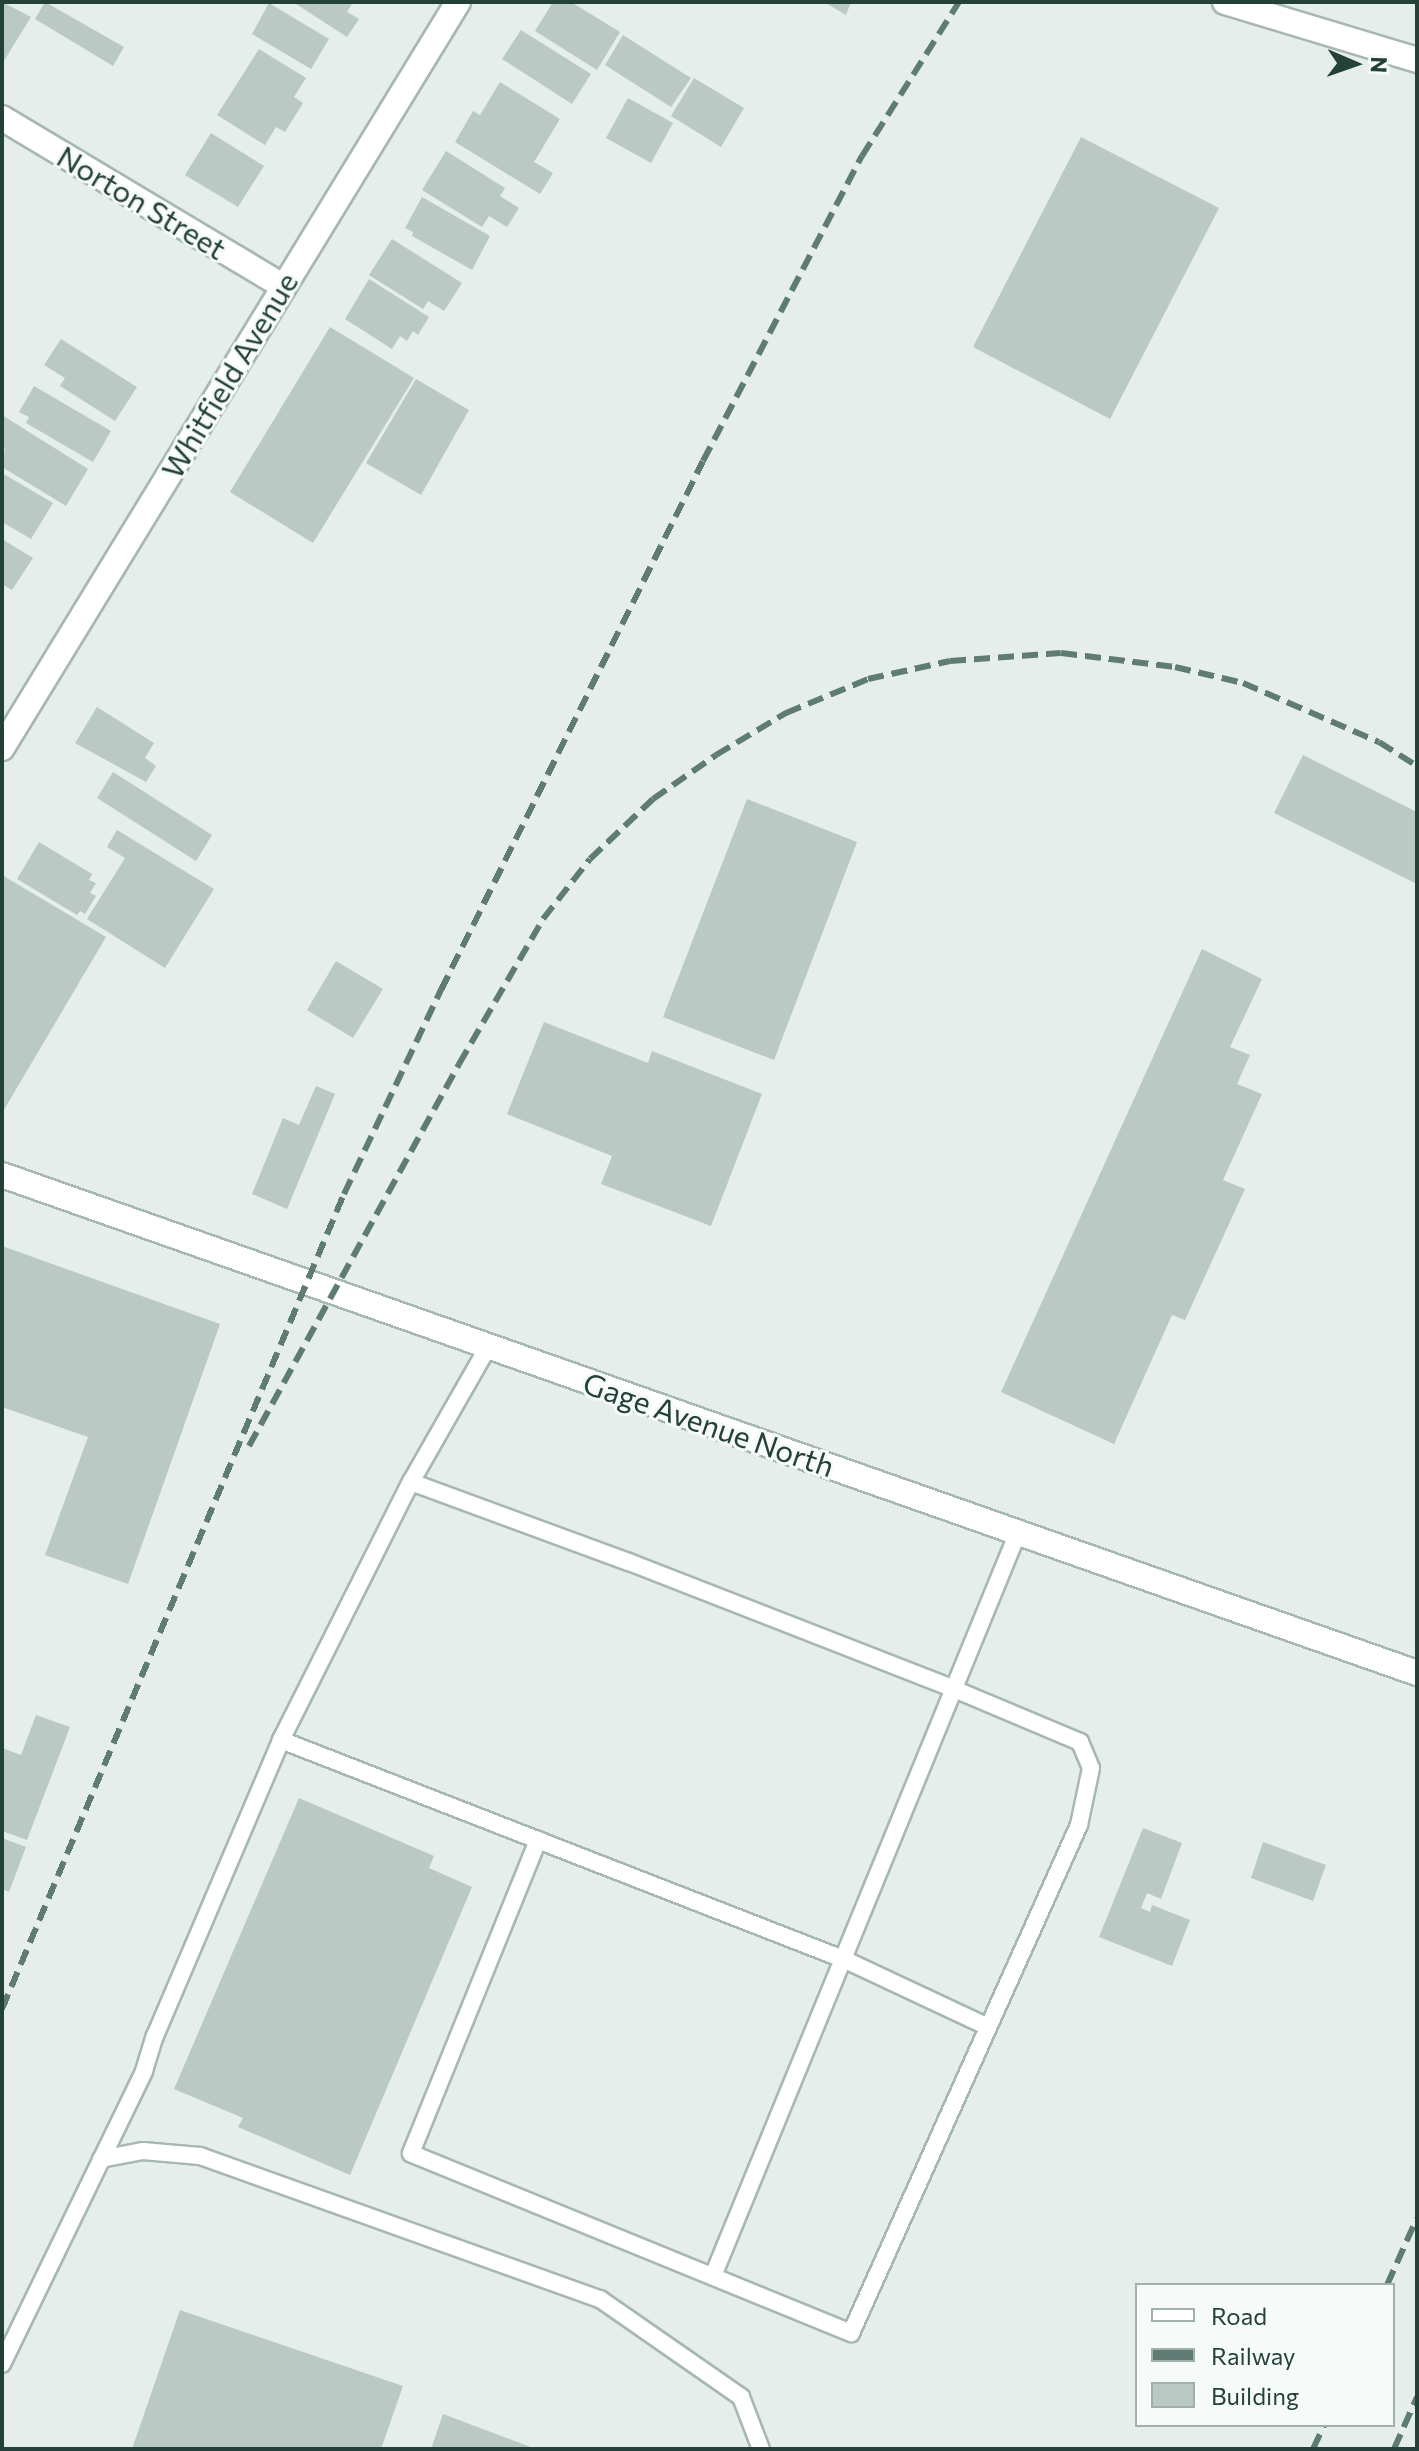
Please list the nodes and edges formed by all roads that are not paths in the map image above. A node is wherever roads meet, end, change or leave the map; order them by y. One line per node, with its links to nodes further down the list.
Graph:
1 (458, 2): 5 (main road, Whitfield Avenue)
2 (1225, 2): 3 (main road)
3 (1417, 60)
4 (2, 118): 5 (main road, Norton Street)
5 (283, 286): 6 (main road, Whitfield Avenue)
6 (2, 748)
7 (2, 1175): 8 (main road, Gage Avenue North)
8 (488, 1347): 9 (lane); 10 (main road, Gage Avenue North)
9 (411, 1482): 12 (lane); 13 (lane)
10 (1018, 1533): 11 (main road, Gage Avenue North); 12 (lane)
11 (1417, 1673)
12 (954, 1689): 15 (lane); 16 (lane)
13 (281, 1740): 14 (lane); 17 (lane)
14 (538, 1840): 15 (lane); 18 (lane)
15 (843, 1959): 16 (lane); 18 (lane)
16 (988, 2027): 18 (lane)
17 (101, 2159): 19 (lane); 20 (lane)
18 (713, 2276)
19 (2, 2364)
20 (761, 2449)

